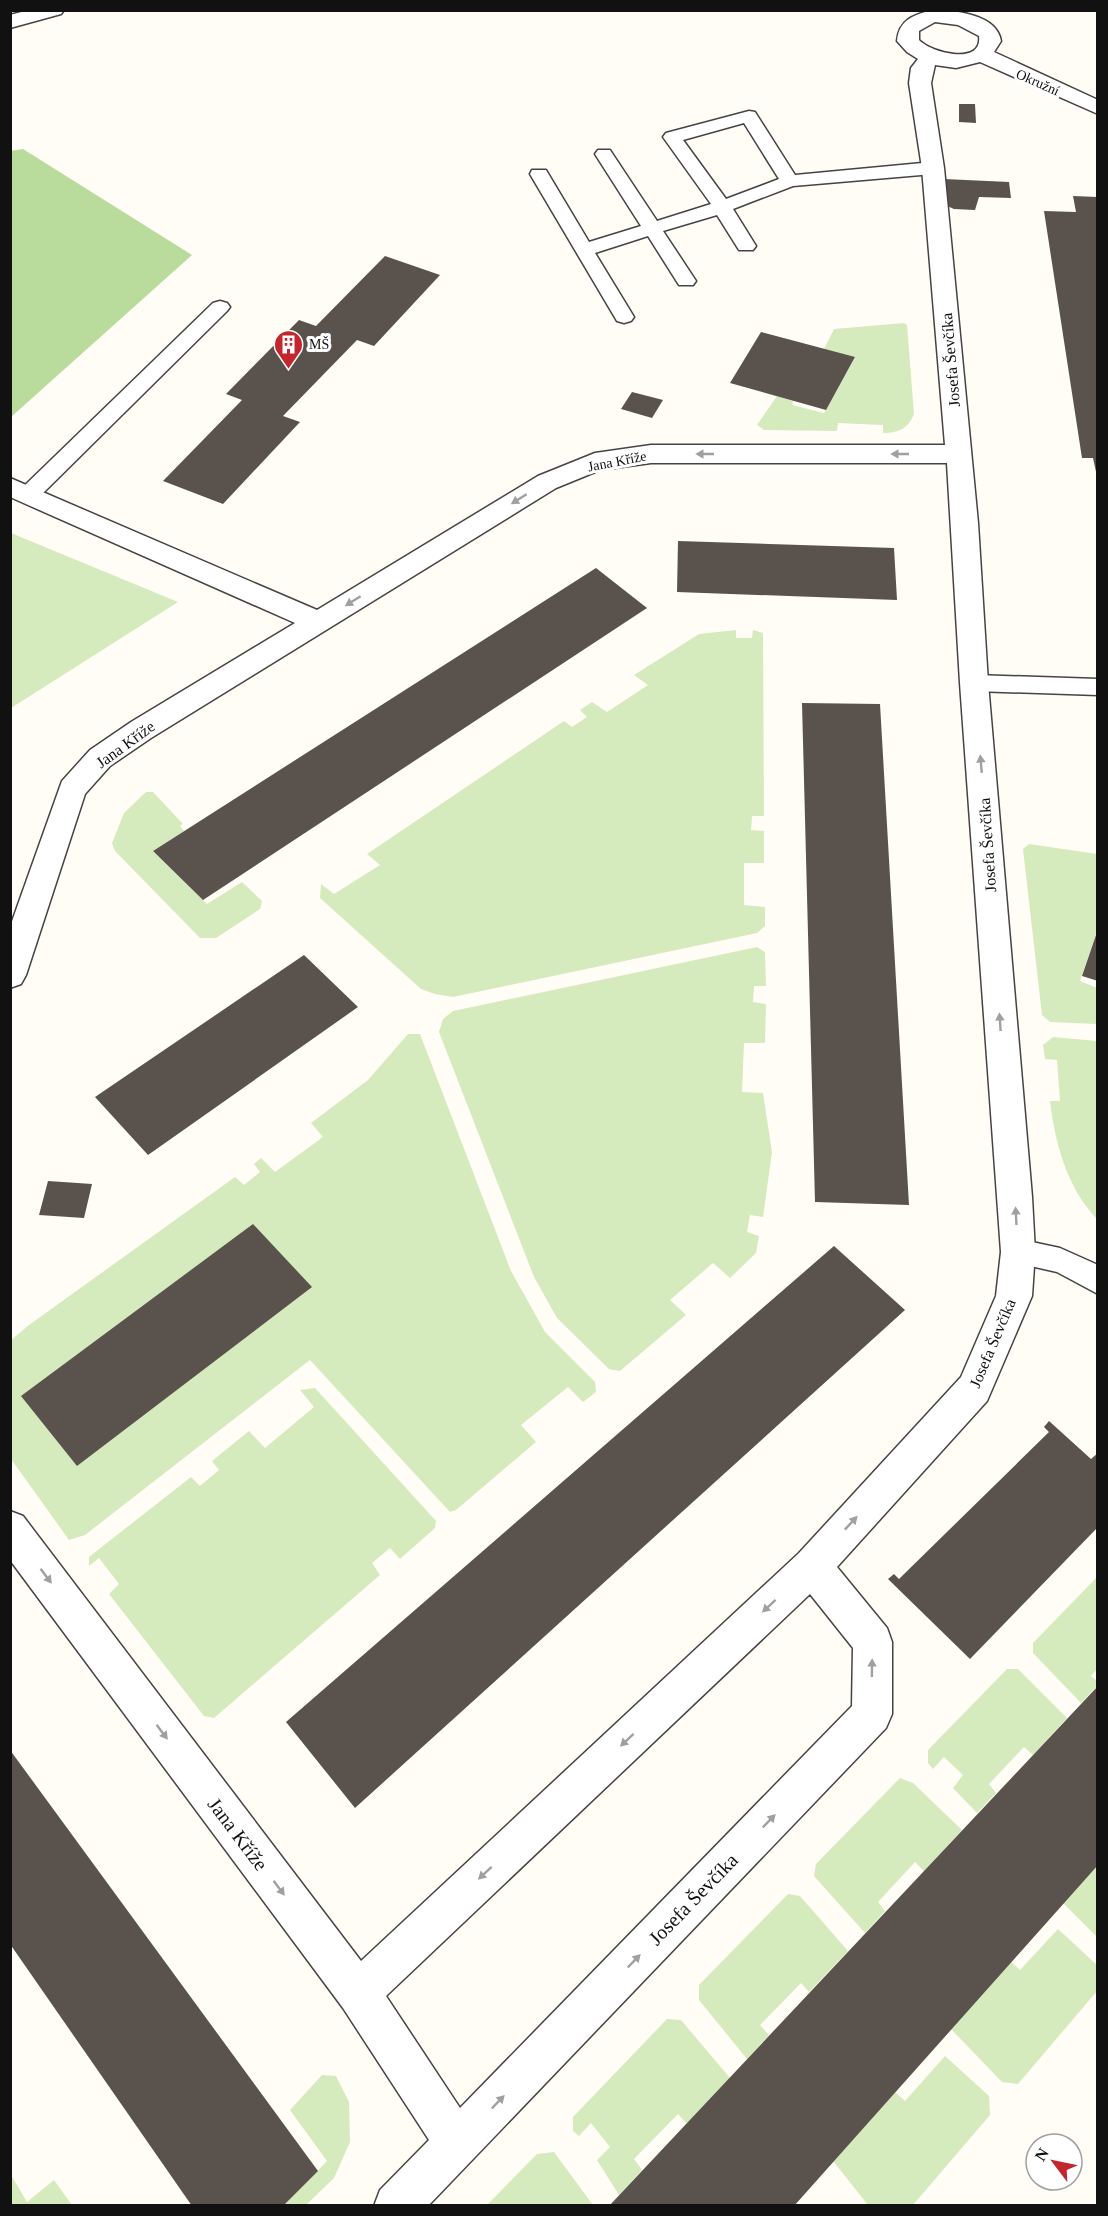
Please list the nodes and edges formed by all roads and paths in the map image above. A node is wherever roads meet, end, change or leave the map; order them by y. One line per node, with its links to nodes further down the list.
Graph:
1 (54, 10): 2 (street)
2 (10, 22)
3 (980, 54): 4 (street); 4 (street); 5 (street, Okružní)
4 (930, 57): 7 (street, Josefa Ševčíka)
5 (1098, 108)
6 (604, 154): 11 (lane)
7 (933, 168): 9 (lane); 17 (street, Josefa Ševčíka)
8 (539, 174): 13 (lane)
9 (790, 181): 10 (lane); 10 (lane)
10 (722, 207): 11 (lane); 12 (lane)
11 (652, 229): 13 (lane); 14 (lane)
12 (746, 246)
13 (584, 250): 16 (lane)
14 (686, 281)
15 (220, 307): 18 (lane)
16 (624, 317)
17 (958, 454): 19 (street, Jana Kříže, one-way to 19); 20 (street, Josefa Ševčíka)
18 (19, 491): 19 (street)
19 (319, 622): 22 (street, Jana Kříže)
20 (974, 682): 21 (lane); 23 (street, Josefa Ševčíka, one-way to 20)
21 (1098, 687)
22 (10, 975)
23 (1018, 1252): 24 (lane); 26 (street, Josefa Ševčíka, one-way to 23)
24 (1098, 1281)
25 (10, 1530): 27 (street, Jana Kříže, one-way to 27)
26 (812, 1566): 27 (street, Josefa Ševčíka, one-way to 27); 28 (street, Josefa Ševčíka, one-way to 26)
27 (358, 1993): 28 (street, Jana Kříže)
28 (458, 2144): 29 (street, Josefa Ševčíka)
29 (396, 2205)

